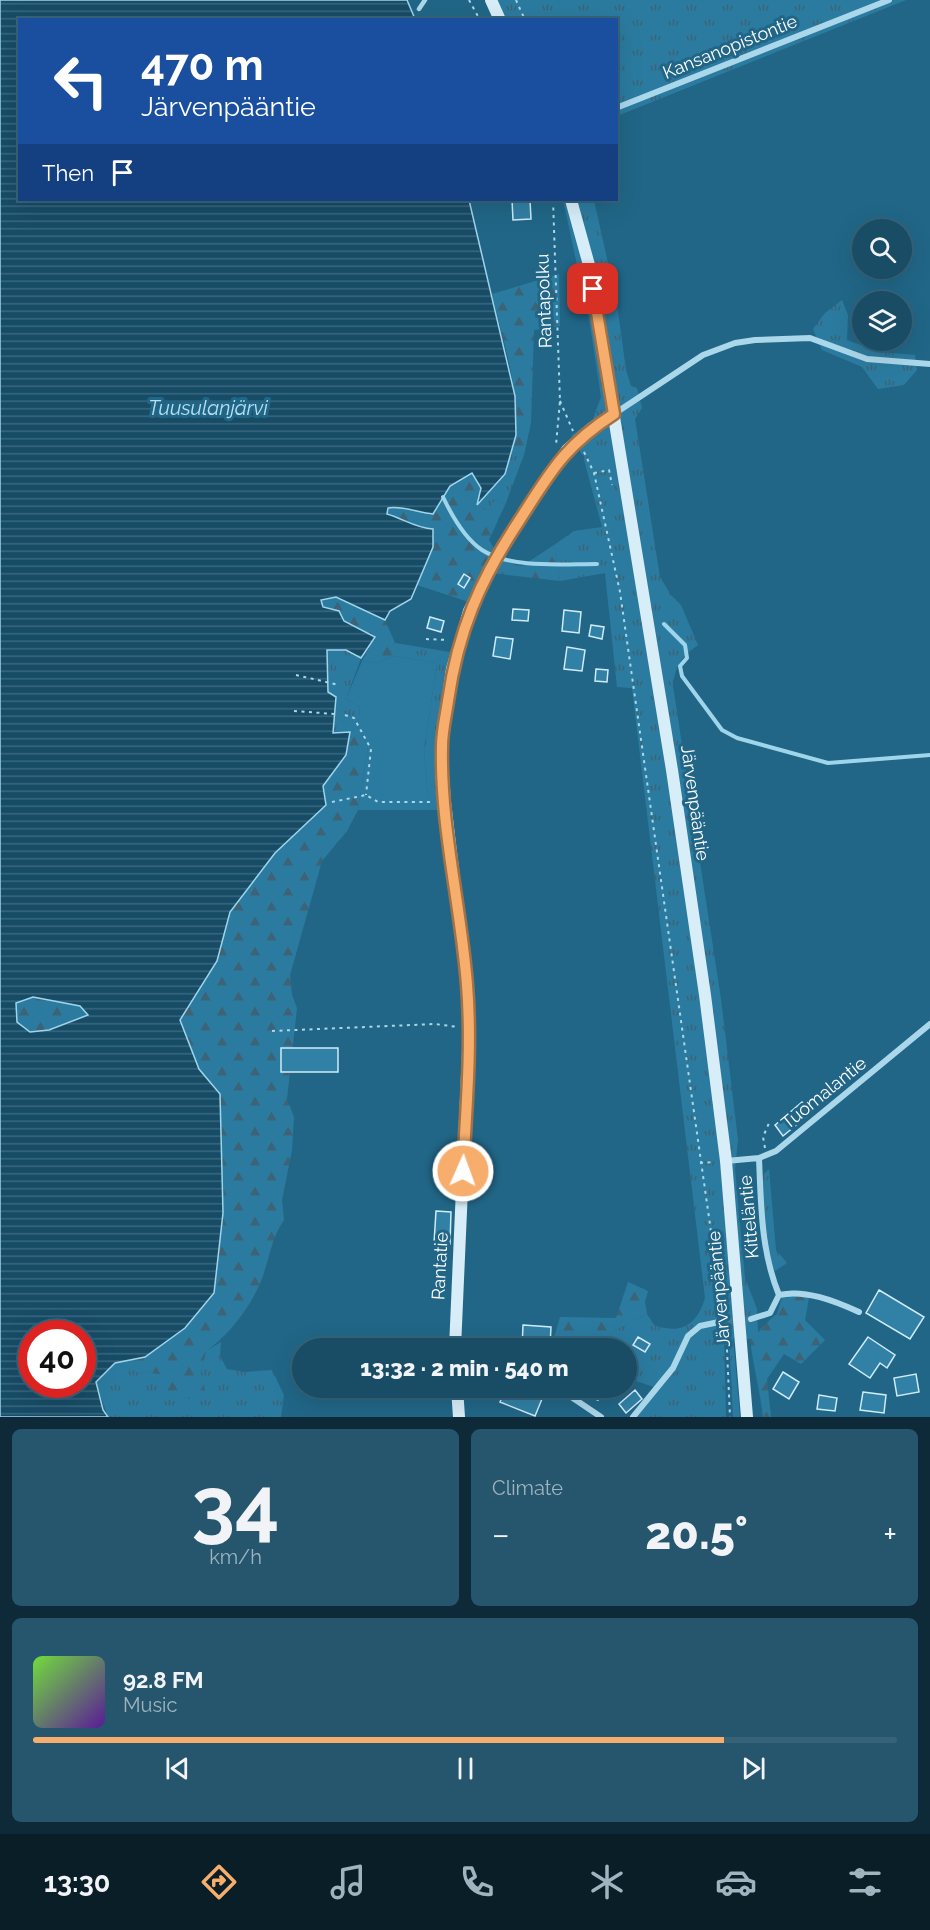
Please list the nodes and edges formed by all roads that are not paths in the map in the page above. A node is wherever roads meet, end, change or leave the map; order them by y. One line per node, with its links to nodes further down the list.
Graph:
1 (424, 0): 4 (lane)
2 (491, 0): 5 (main road)
3 (889, 0): 6 (street, Kansanopistontie)
4 (419, 9)
5 (499, 18)
6 (618, 107)
7 (571, 201): 9 (main road, Järvenpääntie)
8 (930, 364): 9 (street)
9 (614, 414): 12 (main road, Järvenpääntie); 17 (main road, Rantatie)
10 (930, 1024): 11 (street, Tuomalantie)
11 (759, 1158): 12 (street, Tuomalantie); 13 (street, Kitteläntie)
12 (726, 1161): 23 (main road, Järvenpääntie)
13 (779, 1295): 14 (street); 16 (street)
14 (859, 1312)
15 (721, 1319): 22 (street)
16 (752, 1319)
17 (456, 1338)
18 (458, 1398): 20 (main road)
19 (573, 1398): 21 (street)
20 (459, 1417)
21 (601, 1417)
22 (633, 1417)
23 (747, 1417)

